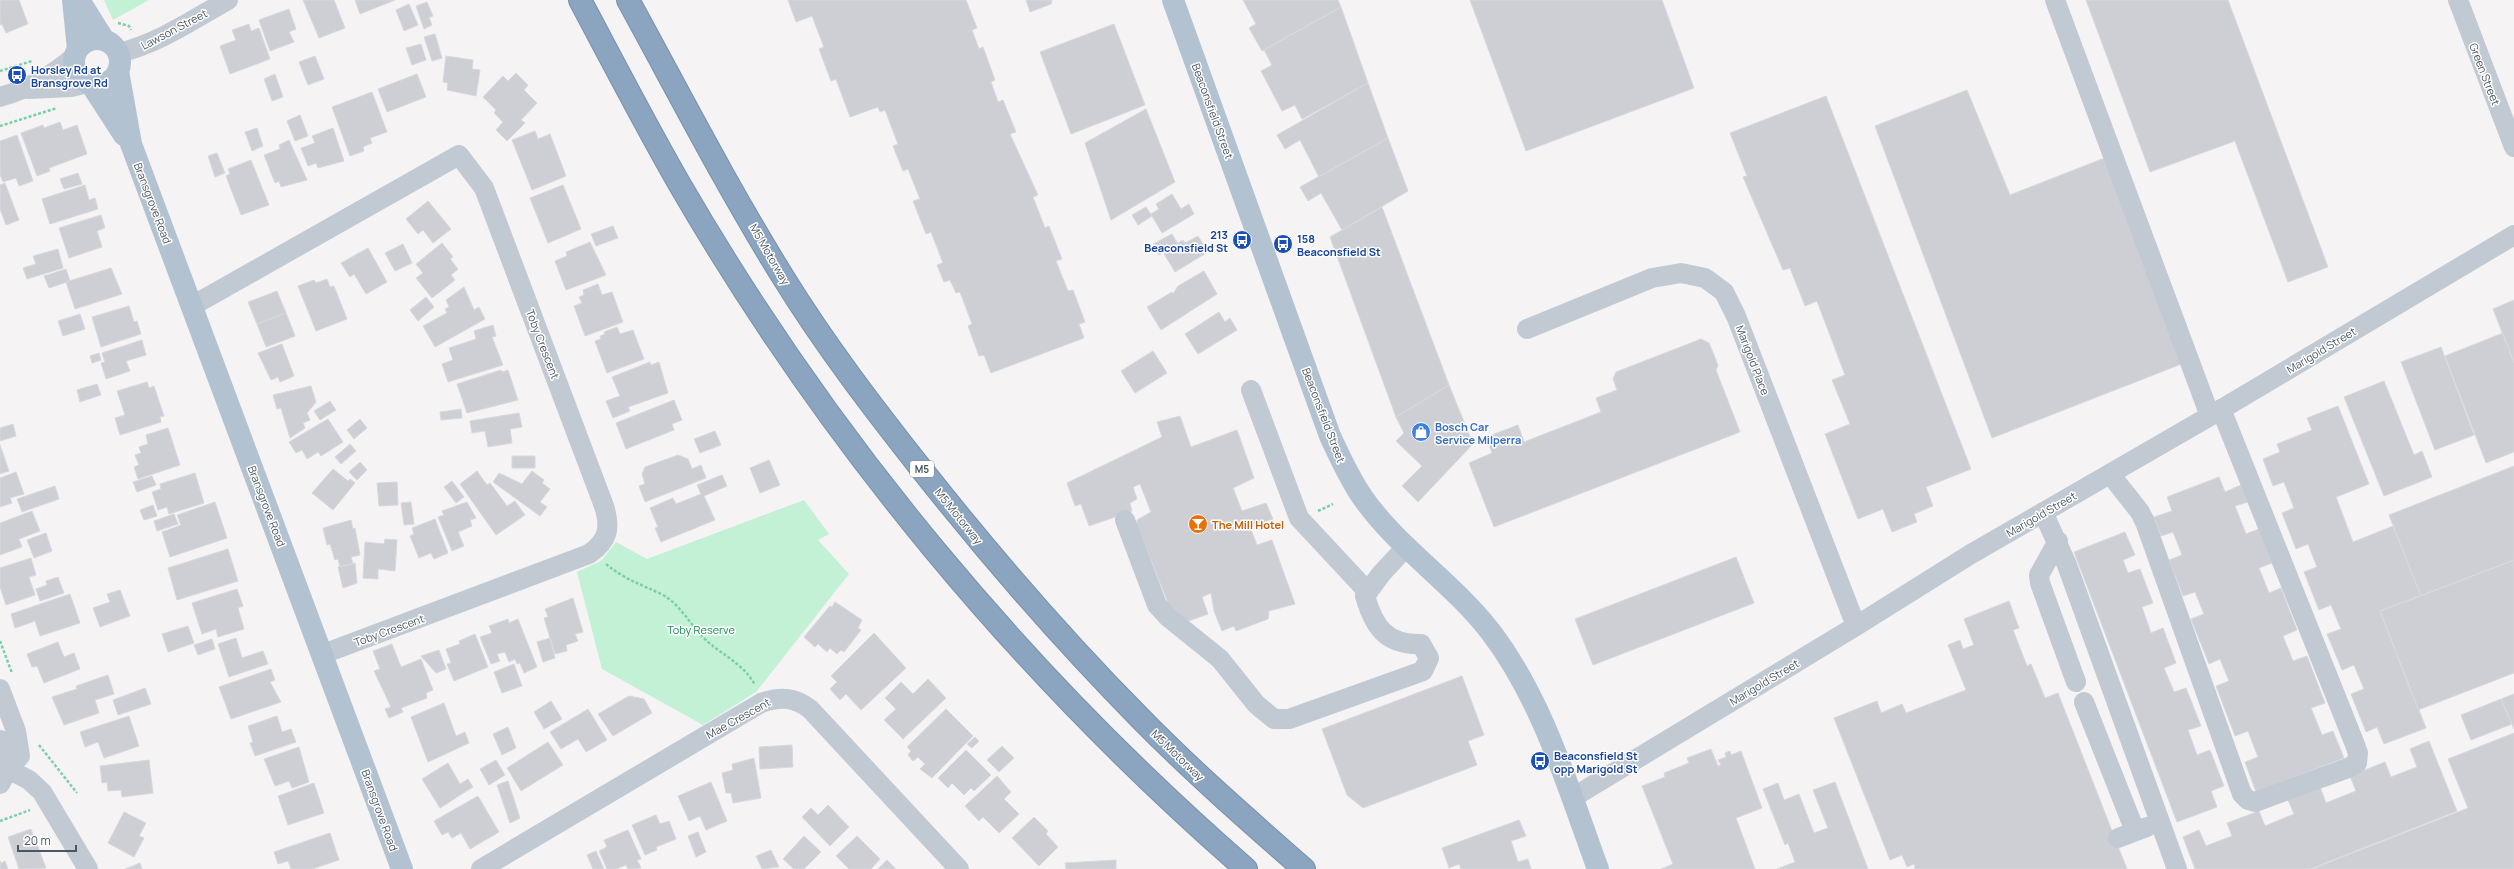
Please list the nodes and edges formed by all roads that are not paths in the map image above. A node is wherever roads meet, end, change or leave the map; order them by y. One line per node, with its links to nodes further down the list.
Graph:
1 (73, 0): 9 (main road)
2 (79, 0): 10 (main road, Bransgrove Road)
3 (228, 0): 10 (street, Lawson Street)
4 (580, 0): 40 (highway)
5 (628, 0): 41 (highway, M5 Motorway / M5)
6 (1173, 0): 25 (main road, Beaconsfield Street)
7 (2056, 0): 20 (street)
8 (2458, 0): 15 (street, Green Street)
9 (76, 53): 10 (main road); 11 (main road); 12 (street)
10 (113, 55): 11 (main road); 14 (main road, Bransgrove Road)
11 (90, 83): 12 (street); 14 (main road, Bransgrove Road)
12 (27, 89): 13 (street)
13 (0, 97)
14 (131, 144): 17 (main road, Bransgrove Road)
15 (2514, 147)
16 (2514, 235): 20 (street, Marigold Street)
17 (192, 306): 28 (main road, Bransgrove Road); 28 (street, Toby Crescent)
18 (1527, 329): 27 (street, Marigold Place)
19 (1251, 390): 26 (street)
20 (2216, 413): 21 (street, Marigold Street); 21 (street)
21 (2110, 474): 22 (street, Marigold Street)
22 (2043, 512): 24 (street); 27 (street, Marigold Street)
23 (1125, 520): 26 (street)
24 (2058, 541): 29 (street); 35 (street)
25 (1407, 546): 26 (street); 34 (main road, Beaconsfield Street)
26 (1368, 592)
27 (1856, 626): 34 (street, Marigold Street)
28 (323, 654): 37 (main road, Bransgrove Road)
29 (2076, 682)
30 (0, 689): 33 (street)
31 (2084, 702): 35 (street)
32 (0, 740): 33 (street)
33 (4, 776): 36 (street)
34 (1572, 798): 42 (main road, Beaconsfield Street)
35 (2160, 822): 43 (street)
36 (88, 869)
37 (402, 869)
38 (481, 869): 39 (street, Mae Crescent)
39 (959, 869)
40 (1246, 869)
41 (1304, 869)
42 (1598, 869)
43 (2177, 869)

